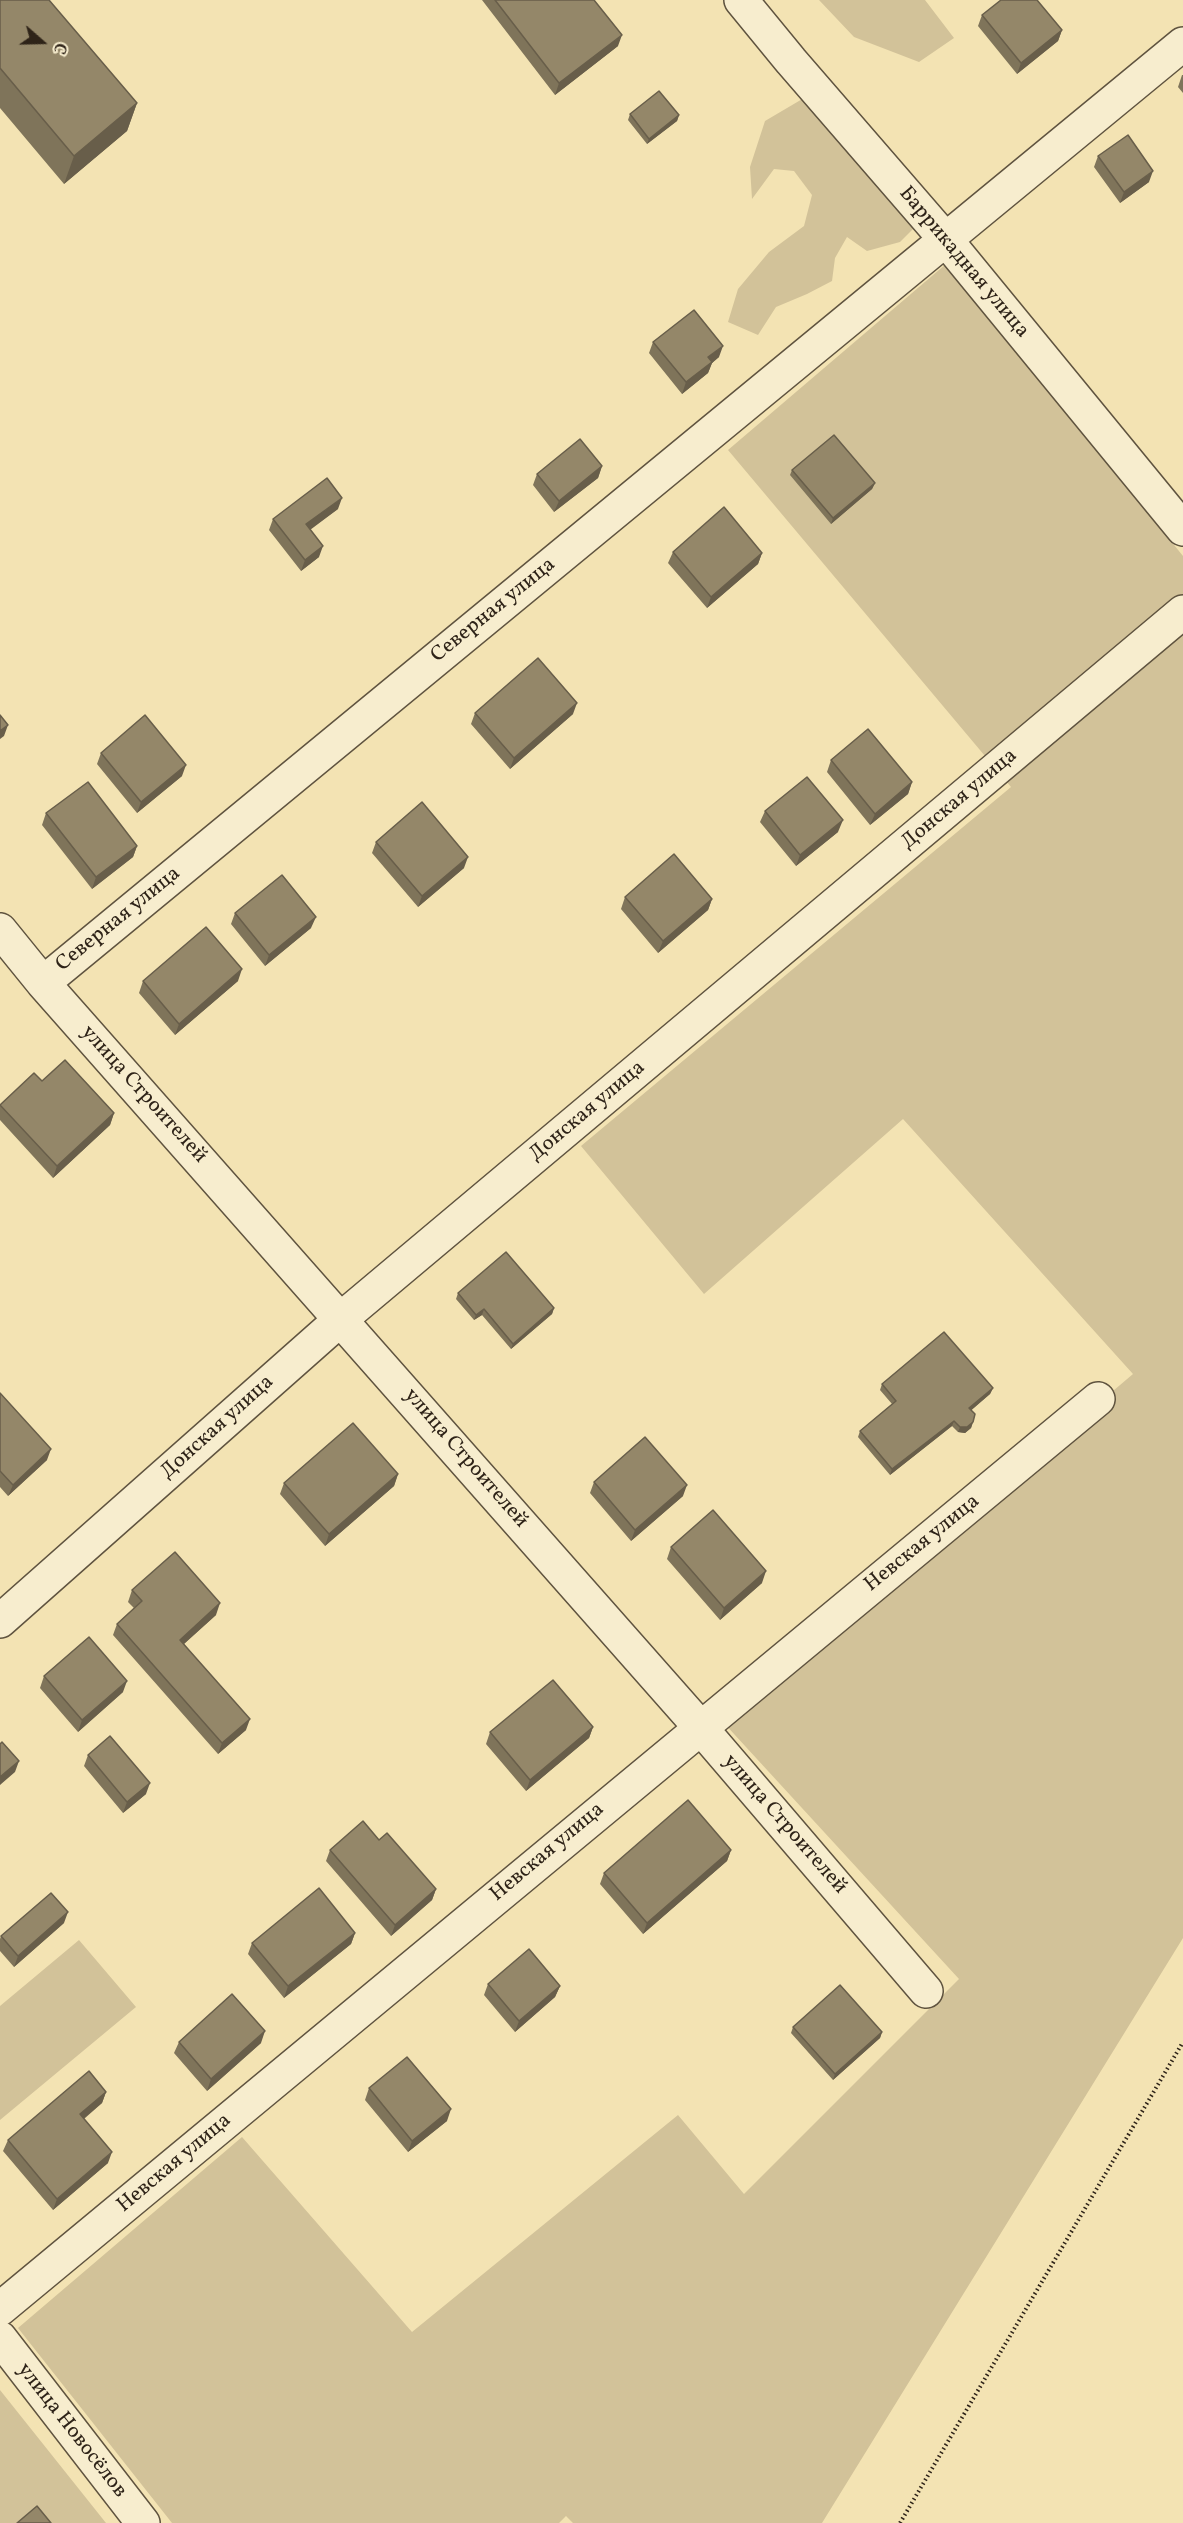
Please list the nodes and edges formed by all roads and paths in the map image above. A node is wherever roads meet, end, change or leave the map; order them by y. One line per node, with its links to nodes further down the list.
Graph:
1 (741, 0): 3 (street, Баррикадная улица)
2 (1183, 44): 3 (street, Северная улица)
3 (945, 240): 4 (street, Баррикадная улица); 7 (street, Северная улица)
4 (1183, 528)
5 (1183, 612): 8 (street, Донская улица)
6 (0, 930): 7 (street, улица Строителей)
7 (43, 983): 8 (street, улица Строителей)
8 (341, 1319): 10 (street, Донская улица); 11 (street, улица Строителей)
9 (1098, 1400): 11 (street, Невская улица)
10 (0, 1621)
11 (700, 1727): 12 (street, улица Строителей); 14 (street, Невская улица)
12 (926, 1991)
13 (1183, 2042): 17 (path)
14 (0, 2309)
15 (0, 2338): 16 (street, улица Новосёлов)
16 (143, 2523)
17 (900, 2523)

